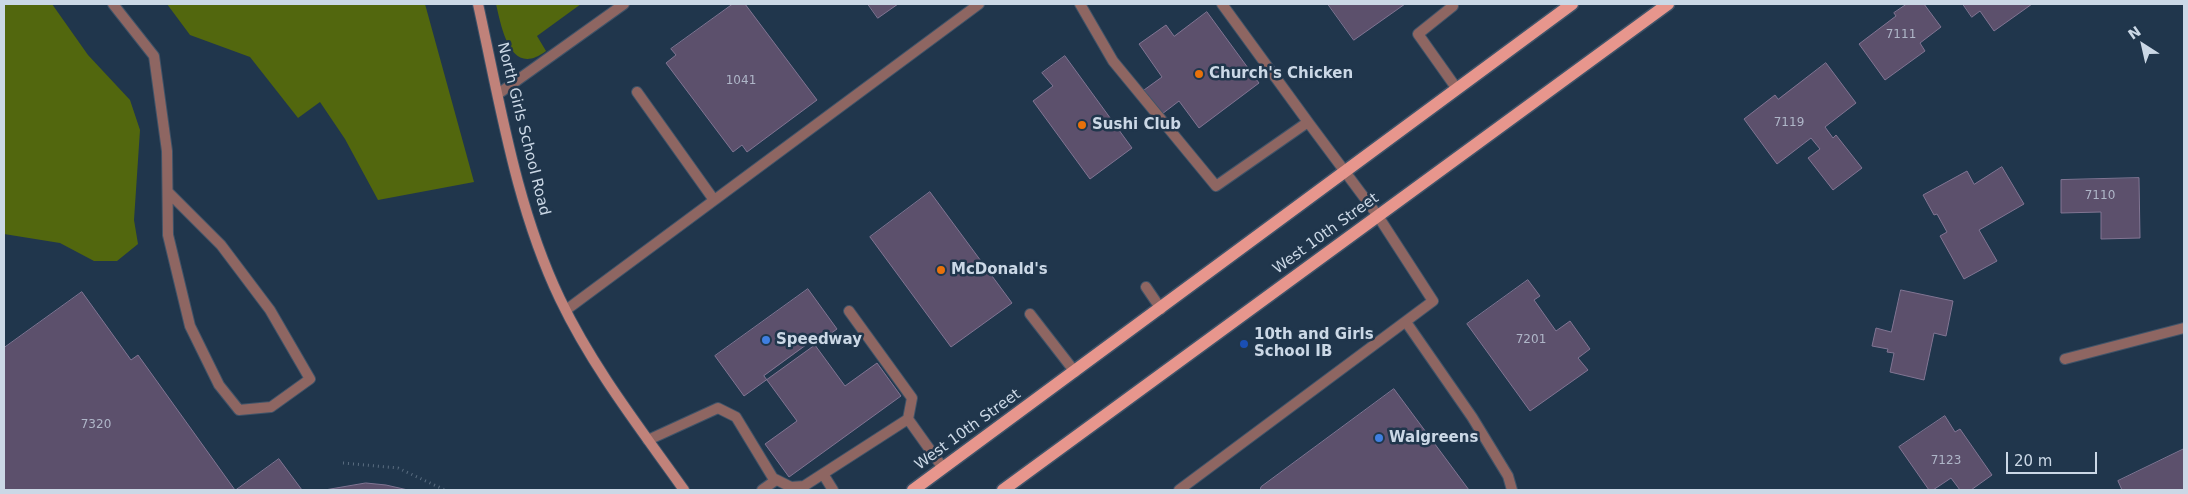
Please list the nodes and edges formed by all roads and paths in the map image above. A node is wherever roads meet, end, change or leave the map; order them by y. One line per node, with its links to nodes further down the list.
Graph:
1 (113, 4): 15 (street)
2 (478, 4): 12 (main road, North Girls School Road)
3 (624, 4): 12 (street)
4 (979, 4): 16 (street)
5 (1080, 4): 13 (street)
6 (1222, 4): 13 (street)
7 (1572, 4): 10 (main road, West 10th Street)
8 (1668, 4): 17 (main road, West 10th Street)
9 (1453, 6): 10 (street)
10 (1457, 89): 14 (main road, West 10th Street)
11 (636, 92): 16 (street)
12 (498, 94): 20 (main road, North Girls School Road)
13 (1308, 122): 14 (street)
14 (1345, 172): 17 (street); 19 (main road, West 10th Street)
15 (168, 192): 15 (street)
16 (714, 200): 20 (street)
17 (1378, 216): 23 (street); 38 (main road, West 10th Street)
18 (1146, 287): 19 (street)
19 (1161, 308): 26 (main road, West 10th Street)
20 (566, 310): 28 (main road, North Girls School Road)
21 (849, 311): 27 (street)
22 (1030, 314): 26 (street)
23 (1406, 322): 39 (street); 40 (street)
24 (2184, 328): 25 (street)
25 (2066, 359)
26 (1075, 372): 30 (main road, West 10th Street)
27 (908, 419): 30 (street); 31 (street)
28 (648, 440): 32 (street); 34 (main road, North Girls School Road)
29 (343, 463): 33 (path)
30 (943, 468): 37 (main road, West 10th Street)
31 (823, 474): 32 (street); 36 (street)
32 (776, 480): 35 (street)
33 (445, 490)
34 (684, 490)
35 (762, 490)
36 (834, 490)
37 (913, 490)
38 (1003, 490)
39 (1179, 490)
40 (1512, 490)

